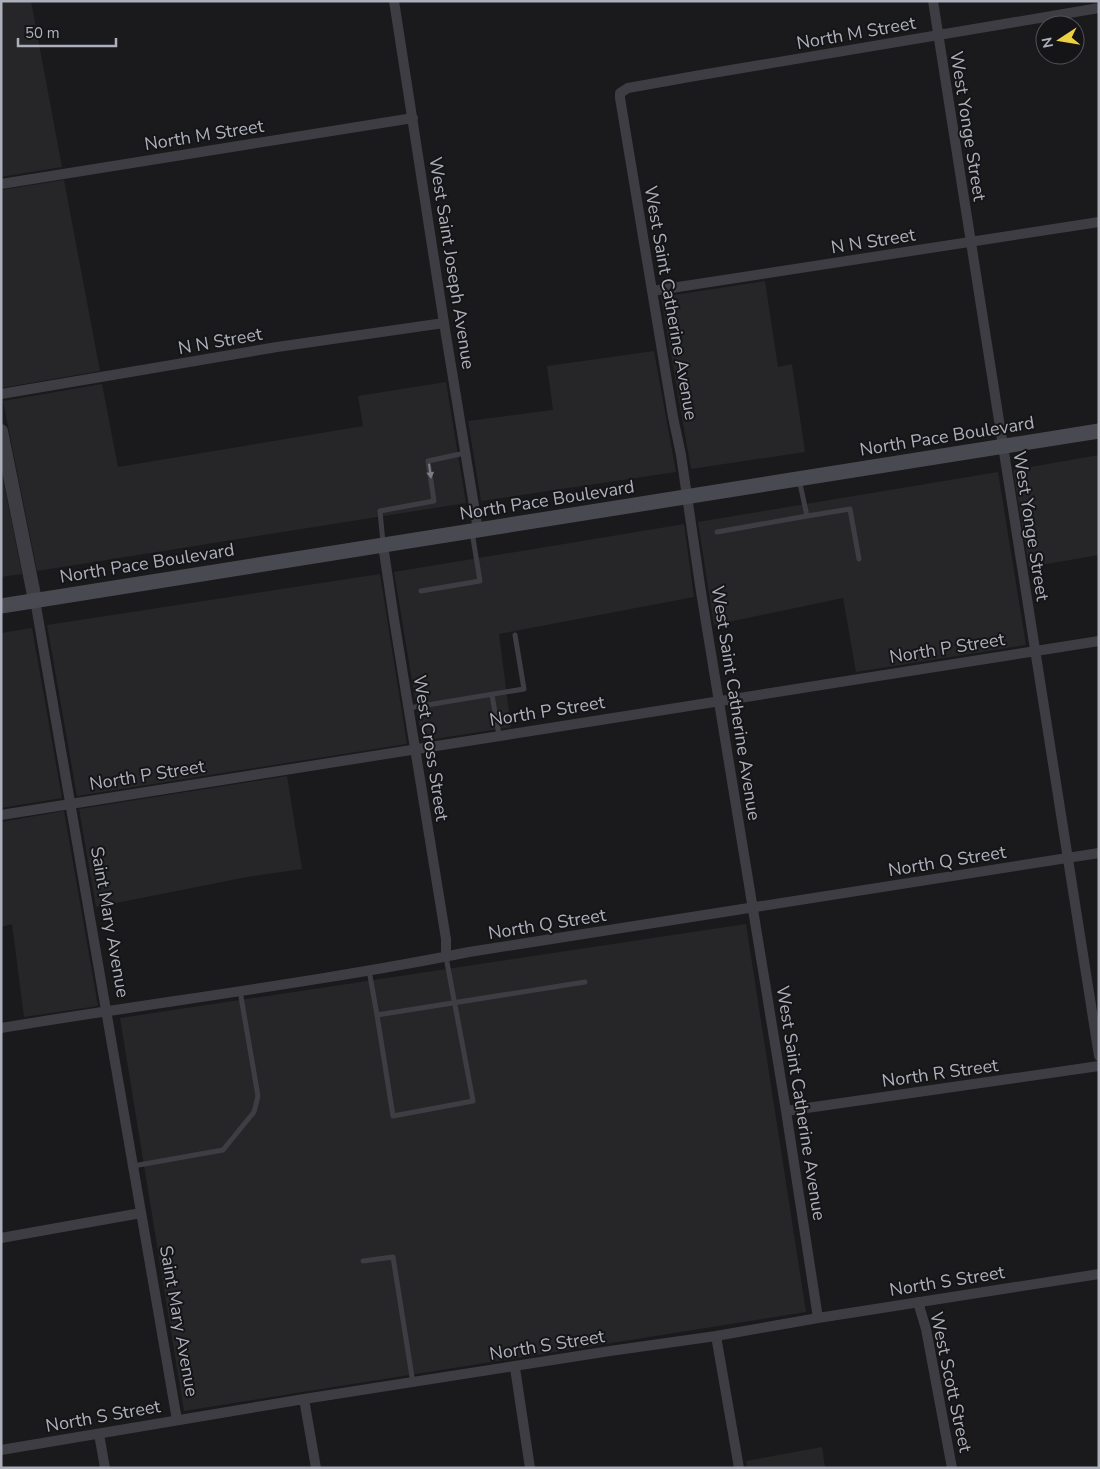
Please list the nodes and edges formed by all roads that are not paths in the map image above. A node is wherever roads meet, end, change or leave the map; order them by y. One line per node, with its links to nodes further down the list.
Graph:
1 (394, 1): 6 (street, West Saint Joseph Avenue)
2 (933, 1): 4 (street, West Yonge Street)
3 (1099, 8): 4 (street, North M Street)
4 (938, 35): 5 (street, North M Street); 9 (street, West Yonge Street)
5 (620, 93): 10 (street, West Saint Catherine Avenue)
6 (413, 118): 7 (street, North M Street); 11 (street, West Saint Joseph Avenue)
7 (1, 184)
8 (1099, 222): 9 (street, N N Street)
9 (970, 242): 10 (street, N N Street); 15 (street, West Yonge Street)
10 (652, 291): 18 (street, West Saint Catherine Avenue)
11 (444, 323): 12 (street, N N Street); 16 (street, West Saint Joseph Avenue)
12 (1, 394)
13 (1, 431): 25 (street, Saint Mary Avenue)
14 (1099, 431): 15 (main road, North Pace Boulevard)
15 (1002, 446): 17 (main road, North Pace Boulevard); 29 (street, West Yonge Street)
16 (466, 453): 20 (street, West Saint Joseph Avenue); 22 (lane, one-way to 22)
17 (799, 479): 18 (main road, North Pace Boulevard); 19 (lane)
18 (687, 497): 20 (main road, North Pace Boulevard); 31 (street, West Saint Catherine Avenue)
19 (807, 516): 21 (lane); 23 (lane)
20 (475, 530): 22 (main road, North Pace Boulevard); 24 (lane)
21 (717, 532)
22 (383, 545): 25 (main road, North Pace Boulevard); 32 (street, West Cross Street)
23 (859, 558)
24 (421, 591)
25 (35, 600): 26 (main road, North Pace Boulevard); 35 (street, Saint Mary Avenue)
26 (1, 606)
27 (514, 635): 30 (lane)
28 (1099, 640): 29 (street, North P Street)
29 (1035, 651): 31 (street, North P Street); 38 (street, West Yonge Street)
30 (492, 695): 32 (lane); 33 (lane)
31 (719, 700): 33 (street, North P Street); 39 (street, West Saint Catherine Avenue)
32 (408, 708): 34 (street, West Cross Street)
33 (499, 735): 34 (street, North P Street)
34 (415, 749): 35 (street, North P Street); 40 (street, West Cross Street)
35 (70, 804): 36 (street, North P Street); 45 (street, Saint Mary Avenue)
36 (1, 815)
37 (1099, 853): 38 (street, North Q Street)
38 (1067, 858): 39 (street, North Q Street); 48 (street, West Yonge Street)
39 (753, 908): 40 (street, North Q Street); 50 (street, West Saint Catherine Avenue)
40 (446, 957): 41 (street, North Q Street); 44 (lane)
41 (369, 970): 43 (street, North Q Street); 46 (lane)
42 (585, 982): 44 (lane)
43 (240, 991): 45 (street, North Q Street); 51 (lane)
44 (455, 1003): 46 (lane); 46 (lane)
45 (107, 1012): 47 (street, North Q Street); 51 (street, Saint Mary Avenue)
46 (378, 1015)
47 (1, 1028)
48 (1099, 1056)
49 (1099, 1066): 50 (street, North R Street)
50 (786, 1111): 57 (street, West Saint Catherine Avenue)
51 (133, 1166): 52 (street, Saint Mary Avenue)
52 (142, 1213): 53 (street); 62 (street, Saint Mary Avenue)
53 (1, 1238)
54 (363, 1261): 60 (lane)
55 (1099, 1274): 56 (street, North S Street)
56 (918, 1302): 57 (street, North S Street); 69 (street, West Scott Street)
57 (818, 1318): 58 (street, North S Street)
58 (716, 1336): 59 (street, North S Street); 68 (street)
59 (515, 1368): 60 (street, North S Street); 67 (street)
60 (414, 1383): 61 (street, North S Street)
61 (304, 1400): 62 (street, North S Street); 66 (street)
62 (177, 1420): 63 (street, North S Street)
63 (99, 1434): 64 (street, North S Street); 65 (street)
64 (1, 1450)
65 (105, 1468)
66 (316, 1468)
67 (530, 1468)
68 (739, 1468)
69 (952, 1468)

